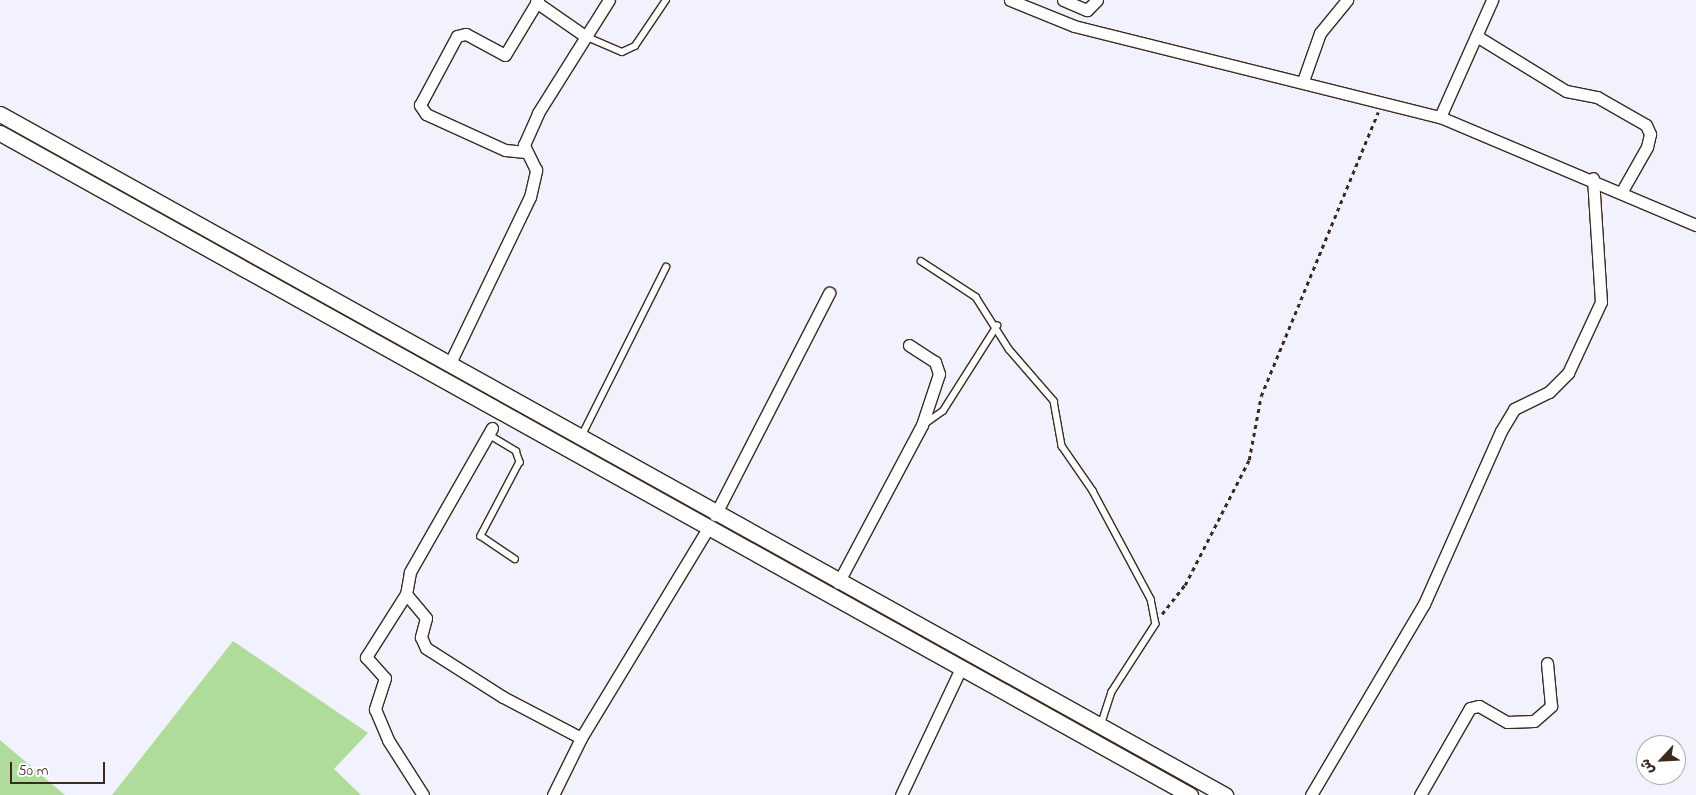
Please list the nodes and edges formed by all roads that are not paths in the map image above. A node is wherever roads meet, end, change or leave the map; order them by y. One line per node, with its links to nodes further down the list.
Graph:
1 (610, 0): 9 (street)
2 (666, 0): 9 (lane)
3 (1010, 0): 11 (street)
4 (1063, 0): 5 (street)
5 (1098, 0)
6 (1347, 0): 11 (street)
7 (1492, 0): 10 (street)
8 (537, 1): 9 (street); 15 (street)
9 (585, 36): 15 (street)
10 (1478, 37): 13 (street); 17 (street)
11 (1302, 81): 13 (street)
12 (0, 114): 24 (street)
13 (1440, 117): 16 (street)
14 (0, 134): 29 (street)
15 (525, 152): 24 (street)
16 (1593, 178): 17 (street); 42 (street)
17 (1622, 191): 18 (street)
18 (1696, 224)
19 (921, 261): 22 (lane)
20 (666, 267): 27 (lane)
21 (829, 293): 28 (street)
22 (997, 326): 25 (lane); 35 (lane)
23 (909, 345): 25 (street)
24 (448, 365): 27 (street)
25 (922, 425): 31 (street)
26 (490, 431): 30 (lane); 32 (street)
27 (580, 439): 28 (street)
28 (715, 515): 31 (street)
29 (707, 530): 34 (street); 36 (street)
30 (515, 559)
31 (838, 583): 35 (street)
32 (406, 594): 36 (street); 37 (street)
33 (1546, 663): 43 (street)
34 (960, 670): 39 (street); 40 (street)
35 (1100, 728): 41 (street)
36 (581, 738): 38 (street)
37 (423, 795)
38 (552, 795)
39 (901, 795)
40 (1190, 795)
41 (1225, 795)
42 (1311, 795)
43 (1420, 795)

